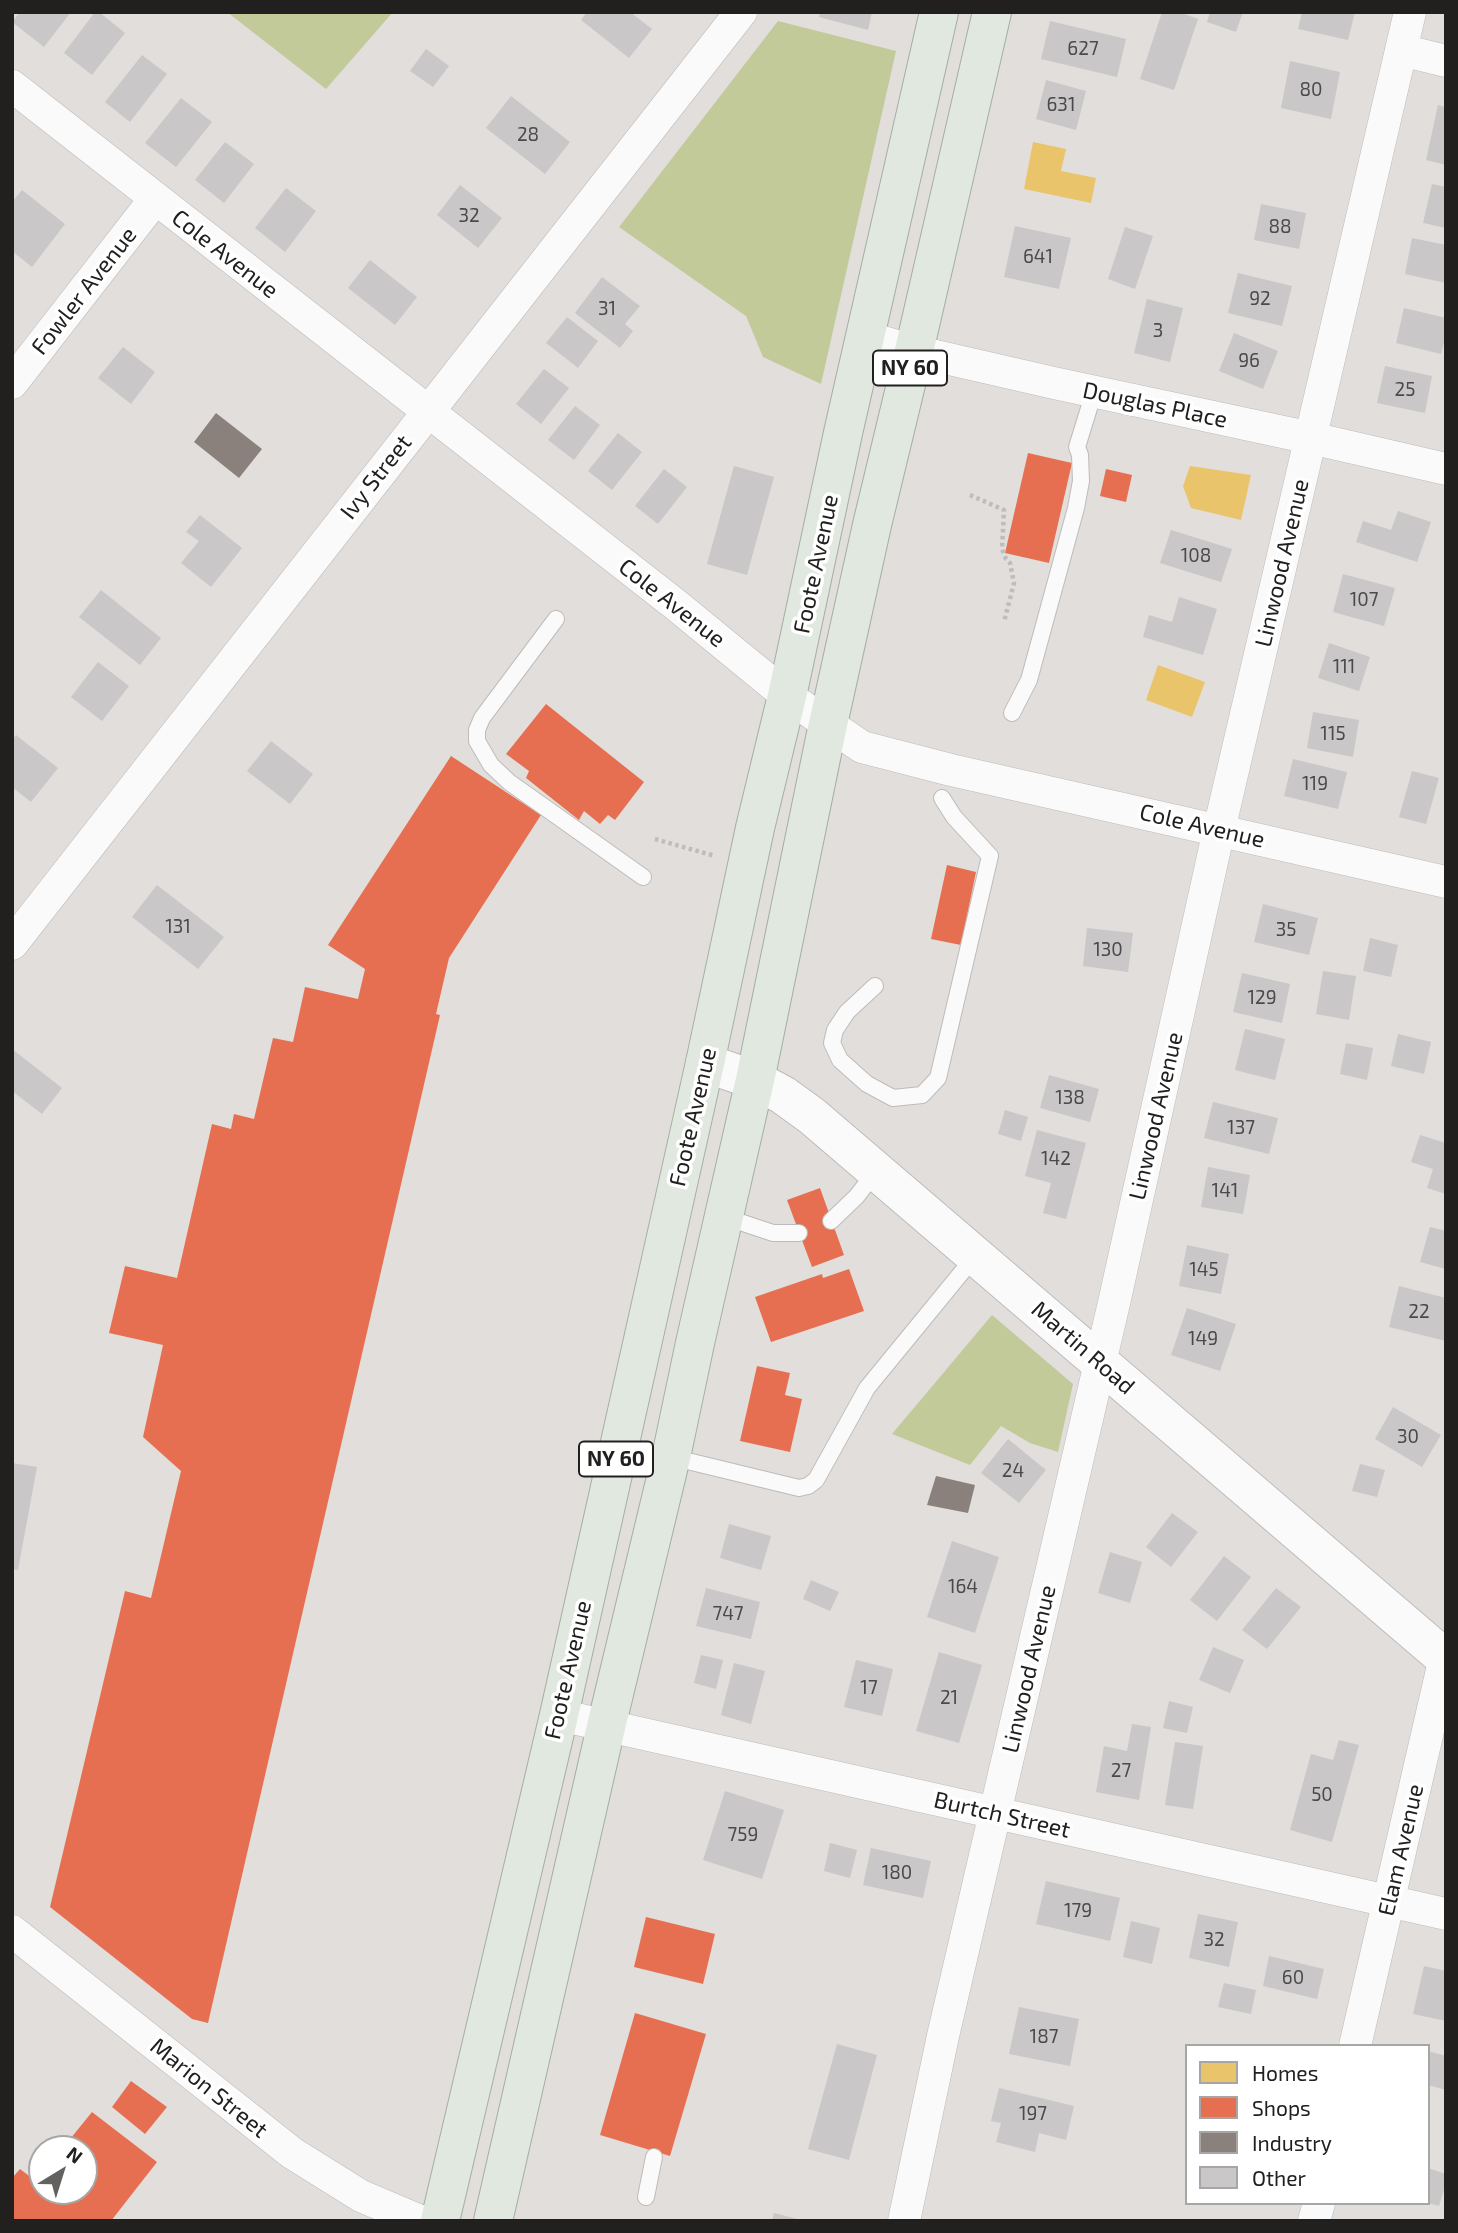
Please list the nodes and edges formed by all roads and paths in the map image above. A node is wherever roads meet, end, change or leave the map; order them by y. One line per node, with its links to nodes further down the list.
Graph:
1 (741, 12): 13 (street, Ivy Street)
2 (939, 12): 9 (highway, Foote Avenue / NY 60)
3 (992, 12): 10 (highway, Foote Avenue / NY 60)
4 (1410, 12): 5 (street, Linwood Avenue)
5 (1402, 50): 6 (street); 14 (street, Linwood Avenue)
6 (1446, 61)
7 (12, 86): 8 (street, Cole Avenue)
8 (155, 199): 11 (street, Fowler Avenue); 13 (street, Cole Avenue)
9 (866, 337): 10 (street, Douglas Place); 19 (highway, Foote Avenue / NY 60)
10 (914, 351): 12 (street, Douglas Place); 21 (highway, Foote Avenue / NY 60)
11 (12, 383)
12 (1094, 392): 14 (street, Douglas Place); 20 (lane)
13 (428, 411): 19 (street, Cole Avenue); 28 (street, Ivy Street)
14 (1311, 438): 15 (street, Douglas Place); 23 (street, Linwood Avenue)
15 (1446, 469)
16 (970, 495): 18 (path)
17 (556, 619): 26 (lane)
18 (1004, 622)
19 (787, 696): 21 (street, Cole Avenue); 30 (highway, Foote Avenue / NY 60)
20 (1012, 713)
21 (828, 724): 23 (street, Cole Avenue); 31 (highway, Foote Avenue / NY 60)
22 (942, 798): 29 (lane)
23 (1219, 830): 27 (street, Cole Avenue); 37 (street, Linwood Avenue)
24 (655, 839): 25 (path)
25 (722, 859)
26 (643, 877)
27 (1446, 882)
28 (12, 944)
29 (875, 985)
30 (705, 1063): 31 (street, Martin Road); 40 (highway, Foote Avenue / NY 60)
31 (755, 1080): 32 (street, Martin Road); 33 (highway, Foote Avenue / NY 60)
32 (877, 1170): 34 (lane); 36 (street, Martin Road)
33 (725, 1217): 35 (lane); 38 (highway, Foote Avenue / NY 60)
34 (831, 1221)
35 (799, 1233)
36 (976, 1255): 37 (street, Martin Road); 38 (lane)
37 (1100, 1363): 39 (street, Martin Road); 42 (street, Linwood Avenue)
38 (671, 1457): 41 (highway, Foote Avenue / NY 60)
39 (1445, 1657): 43 (street, Elam Avenue)
40 (559, 1715): 41 (street, Burtch Street); 50 (highway, Foote Avenue / NY 60)
41 (606, 1727): 42 (street, Burtch Street); 51 (highway, Foote Avenue / NY 60)
42 (995, 1813): 43 (street, Burtch Street); 52 (street, Linwood Avenue)
43 (1389, 1901): 44 (street, Burtch Street); 46 (street, Elam Avenue)
44 (1446, 1914)
45 (12, 1931): 49 (street, Marion Street)
46 (1355, 2044)
47 (654, 2157): 48 (lane)
48 (646, 2197)
49 (420, 2221)
50 (440, 2221)
51 (493, 2221)
52 (904, 2221)

